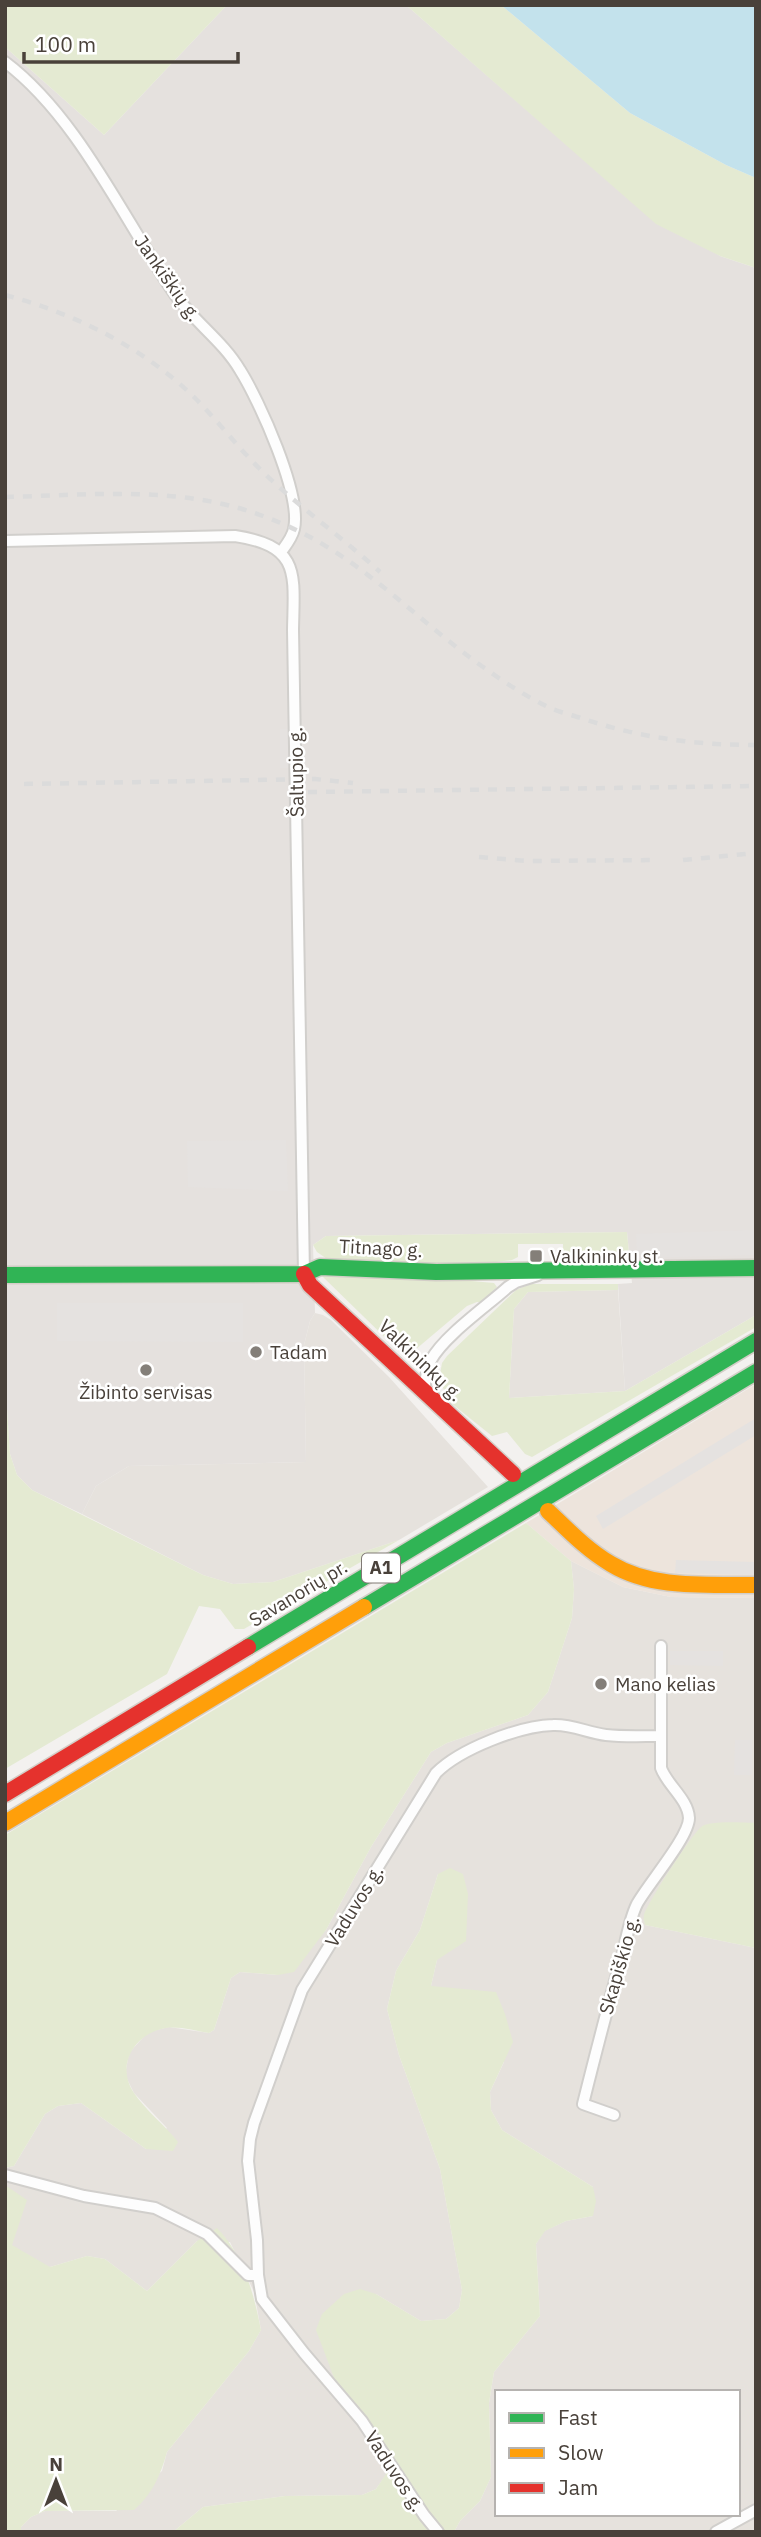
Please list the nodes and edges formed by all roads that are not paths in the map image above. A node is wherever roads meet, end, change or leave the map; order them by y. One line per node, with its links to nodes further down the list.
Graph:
1 (5, 62): 3 (street, Jankiškių g.)
2 (5, 541): 3 (street)
3 (281, 552): 6 (street, Šaltupio g.)
4 (756, 1268): 5 (main road, Titnago g.)
5 (552, 1271): 6 (main road, Titnago g.); 10 (street)
6 (304, 1274): 7 (main road, Titnago g.); 10 (main road, Valkininkų g.)
7 (5, 1275)
8 (756, 1341): 16 (main road, Savanorių pr. / A1)
9 (756, 1371): 17 (main road, A1)
10 (424, 1393): 11 (main road, Valkininkų g.)
11 (513, 1474)
12 (548, 1511): 13 (main road)
13 (756, 1585)
14 (661, 1646): 15 (street, Skapiškio g.)
15 (660, 1736): 18 (street, Skapiškio g.); 20 (street, Vaduvos g.)
16 (5, 1794)
17 (5, 1823)
18 (614, 2115)
19 (5, 2175): 20 (street)
20 (258, 2275): 22 (street, Vaduvos g.)
21 (756, 2510): 23 (street)
22 (438, 2532)
23 (716, 2532)

